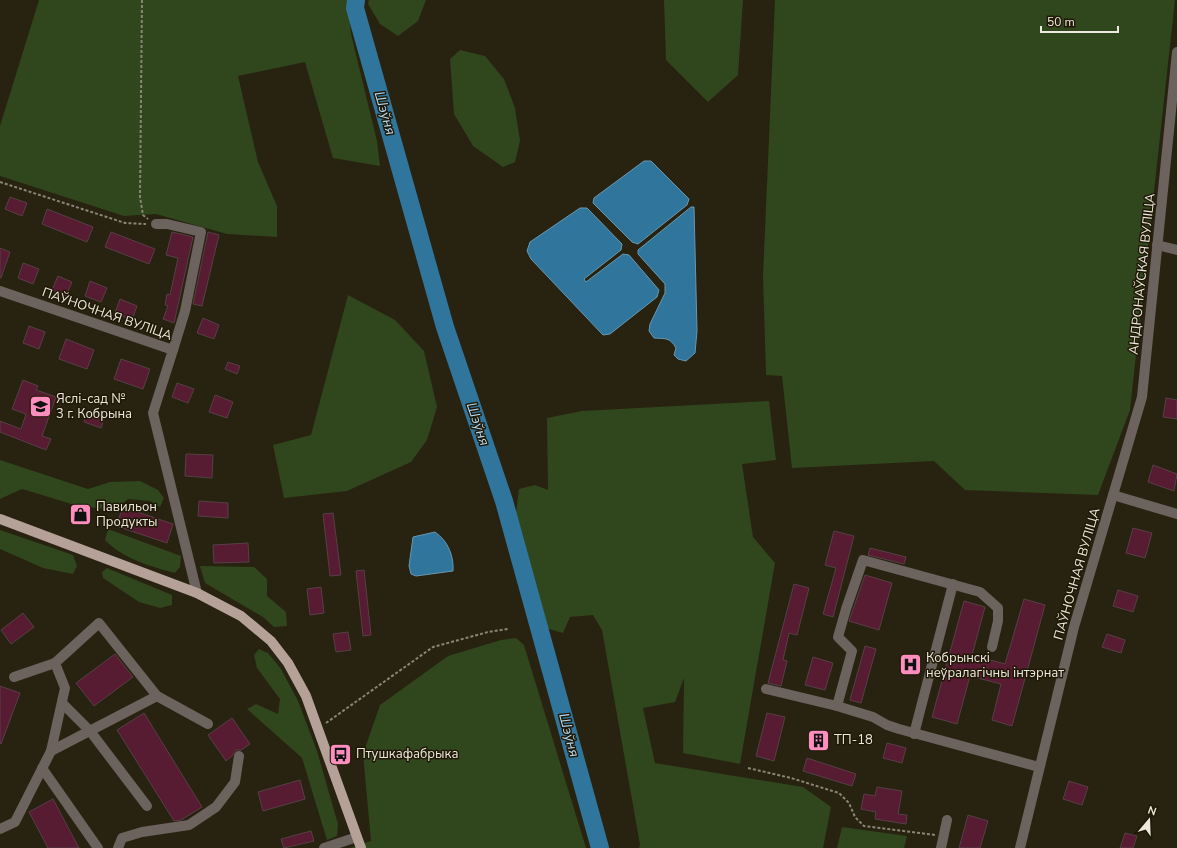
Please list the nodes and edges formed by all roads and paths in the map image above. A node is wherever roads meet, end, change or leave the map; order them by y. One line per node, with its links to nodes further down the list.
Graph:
1 (142, 0): 4 (path)
2 (1177, 52): 5 (street, АНДРОНАЎСКАЯ ВУЛІЦА)
3 (0, 182): 4 (path)
4 (156, 224): 8 (street)
5 (1157, 245): 6 (street); 9 (street, АНДРОНАЎСКАЯ ВУЛІЦА)
6 (1177, 250)
7 (0, 291): 8 (street, ПАЎНОЧНАЯ ВУЛІЦА)
8 (173, 350): 13 (street, ПАЎНОЧНАЯ ВУЛІЦА)
9 (1113, 495): 10 (street); 28 (street, ПАЎНОЧНАЯ ВУЛІЦА)
10 (1177, 514)
11 (0, 519): 13 (main road)
12 (953, 584): 15 (street); 21 (street); 25 (street)
13 (197, 593): 23 (main road)
14 (508, 630): 23 (path)
15 (992, 647)
16 (55, 663): 17 (street); 19 (street); 20 (street)
17 (14, 677)
18 (766, 689): 21 (street)
19 (157, 696): 22 (street); 24 (street)
20 (62, 703): 24 (street); 26 (street)
21 (837, 706): 25 (street)
22 (208, 724)
23 (319, 729): 35 (main road)
24 (90, 731): 26 (street); 31 (street)
25 (914, 734): 28 (street)
26 (51, 751): 29 (street)
27 (239, 756): 37 (street)
28 (1039, 767): 41 (street, ПАЎНОЧНАЯ ВУЛІЦА)
29 (42, 768): 33 (street); 36 (street)
30 (748, 768): 34 (path)
31 (147, 806)
32 (947, 820): 34 (street)
33 (0, 829)
34 (944, 836): 40 (street)
35 (357, 837): 38 (street); 39 (main road)
36 (98, 848)
37 (118, 848)
38 (324, 848)
39 (361, 848)
40 (941, 848)
41 (1020, 848)

